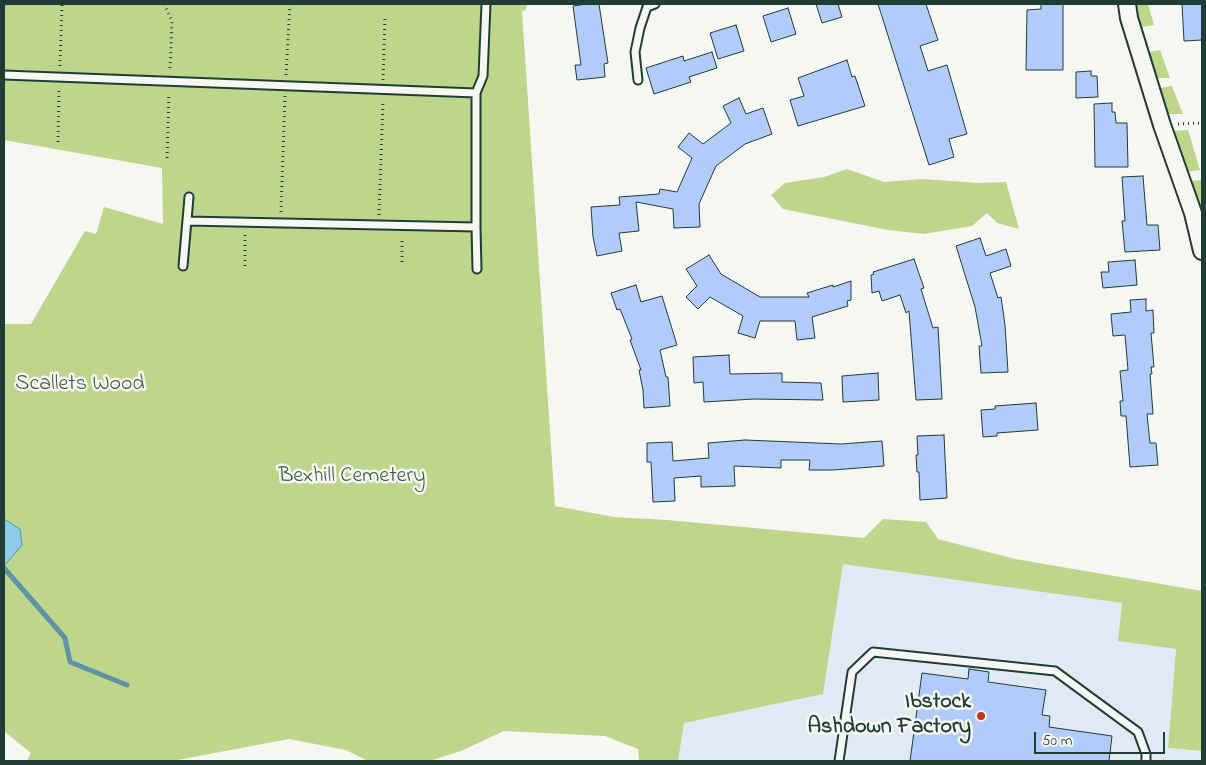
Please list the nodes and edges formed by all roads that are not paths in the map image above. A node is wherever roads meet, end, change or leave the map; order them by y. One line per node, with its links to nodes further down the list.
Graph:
1 (486, 4): 6 (lane)
2 (655, 4): 5 (lane)
3 (1127, 4): 10 (street)
4 (4, 75): 6 (lane)
5 (638, 80)
6 (476, 93): 9 (lane)
7 (189, 197): 8 (lane)
8 (187, 221): 9 (lane); 11 (lane)
9 (476, 228): 12 (lane)
10 (1202, 251)
11 (183, 266)
12 (477, 269)
13 (839, 761): 14 (lane)
14 (1146, 761)

